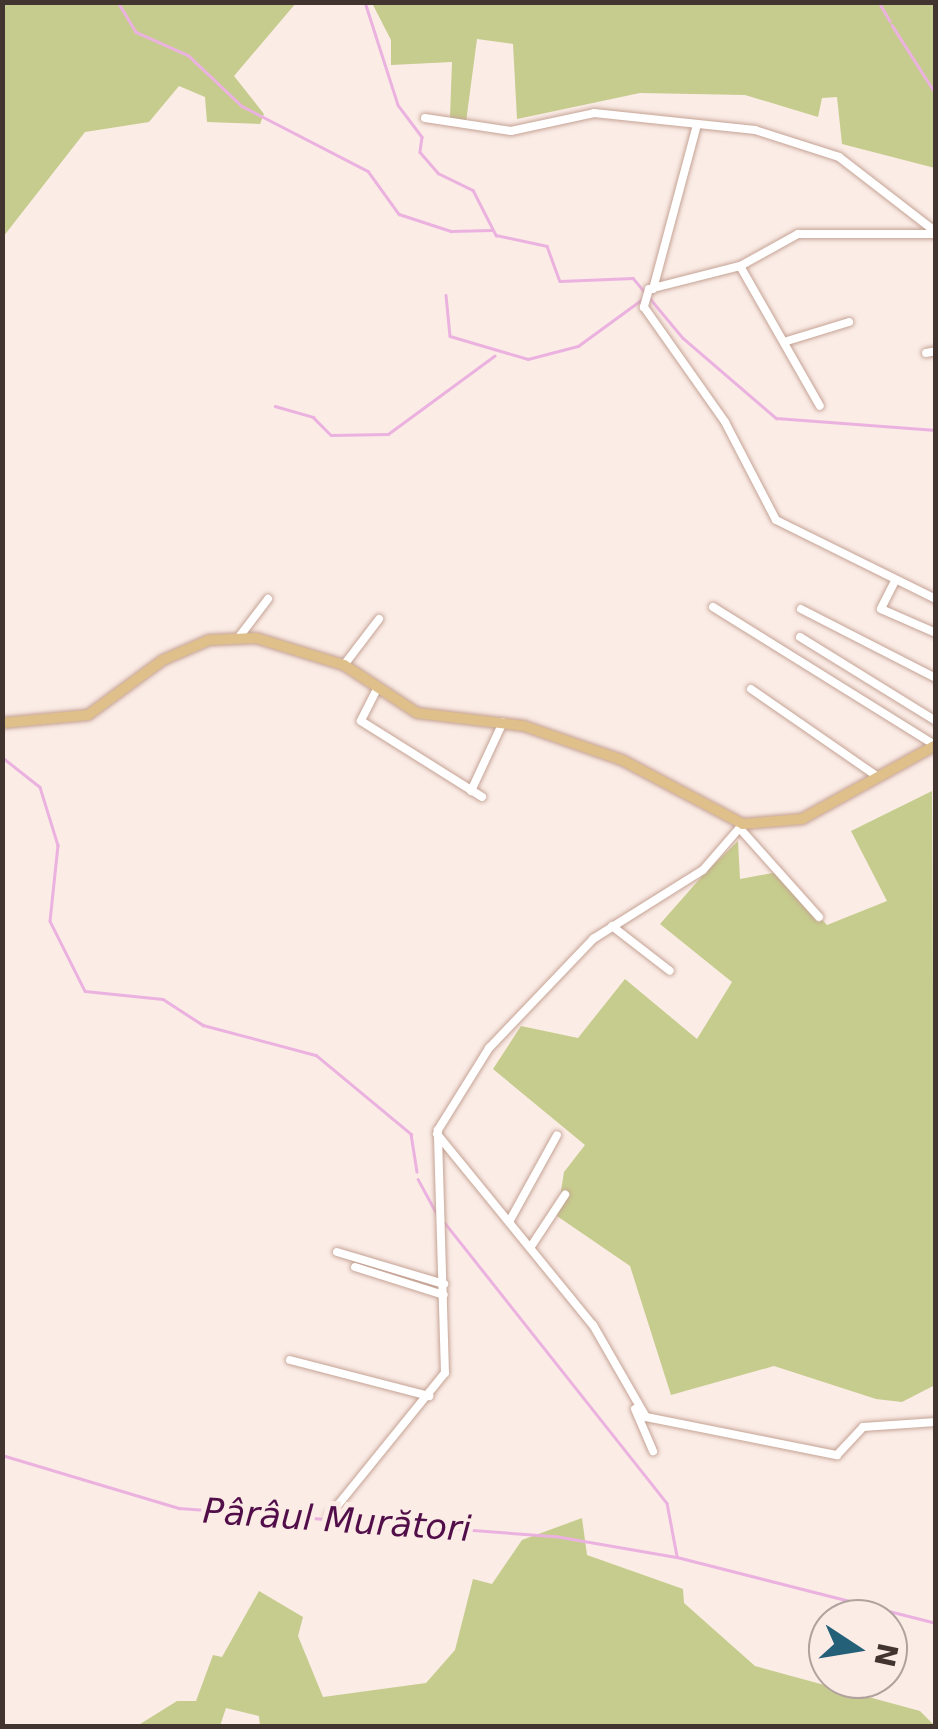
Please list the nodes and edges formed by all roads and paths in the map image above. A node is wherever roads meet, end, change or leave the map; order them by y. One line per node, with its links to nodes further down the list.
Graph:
1 (425, 118): 2 (street)
2 (697, 125): 3 (street); 5 (street)
3 (936, 233): 4 (street)
4 (740, 266): 5 (street); 7 (street)
5 (651, 289): 9 (street)
6 (849, 322): 7 (street)
7 (787, 341): 8 (street)
8 (820, 406)
9 (895, 581): 11 (street); 15 (street)
10 (268, 599): 17 (street)
11 (936, 599)
12 (713, 607): 25 (street)
13 (801, 609): 19 (street)
14 (379, 618): 18 (street)
15 (936, 633)
16 (800, 637): 22 (street)
17 (239, 638): 18 (main road); 24 (main road)
18 (344, 665): 20 (main road)
19 (936, 678)
20 (378, 687): 23 (main road); 27 (street)
21 (751, 688): 26 (street)
22 (936, 721)
23 (503, 722): 27 (street); 29 (main road)
24 (2, 723)
25 (934, 750): 26 (main road)
26 (878, 777): 29 (main road)
27 (472, 791): 28 (street)
28 (482, 797)
29 (743, 828): 30 (street); 31 (street)
30 (819, 917)
31 (612, 926): 32 (street); 33 (street)
32 (670, 971)
33 (437, 1134): 36 (street); 40 (street)
34 (557, 1135): 36 (street)
35 (565, 1195): 37 (street)
36 (509, 1222): 37 (street)
37 (530, 1248): 44 (street)
38 (337, 1252): 40 (street)
39 (354, 1267): 41 (street)
40 (444, 1284): 41 (street)
41 (444, 1295): 43 (street)
42 (290, 1360): 43 (street)
43 (429, 1396): 47 (street)
44 (633, 1405): 45 (street); 46 (street)
45 (936, 1422)
46 (654, 1450)
47 (328, 1516)

